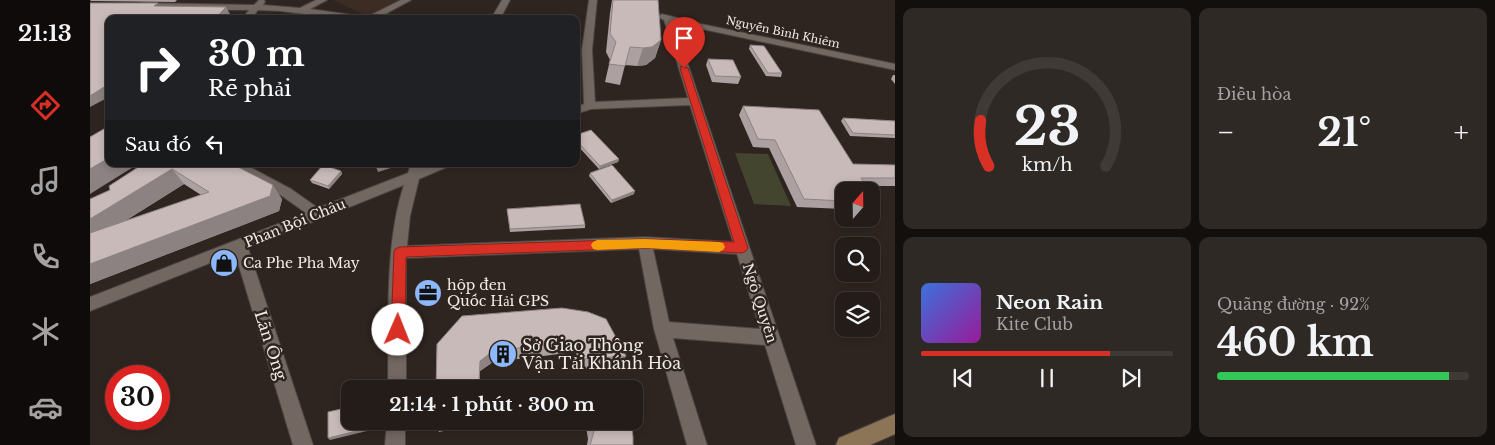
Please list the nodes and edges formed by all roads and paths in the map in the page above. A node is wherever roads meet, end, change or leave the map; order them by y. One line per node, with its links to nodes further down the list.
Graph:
1 (323, 0): 8 (street)
2 (407, 0): 12 (street)
3 (506, 0): 13 (street)
4 (593, 0): 16 (street)
5 (185, 3): 6 (street); 7 (street)
6 (260, 3): 8 (street); 10 (street)
7 (136, 6)
8 (301, 10): 11 (street)
9 (651, 14): 14 (street, Nguyễn Bình Khiêm)
10 (250, 15)
11 (327, 15)
12 (375, 15)
13 (497, 15)
14 (668, 19): 17 (street, Nguyễn Bình Khiêm); 18 (street, Ngô Quyền)
15 (580, 49): 16 (street)
16 (587, 50): 19 (street)
17 (895, 67)
18 (695, 101): 19 (street); 27 (street, Ngô Quyền)
19 (590, 106): 20 (street)
20 (580, 110)
21 (240, 167): 24 (street)
22 (430, 167): 23 (street, Phan Bội Châu)
23 (415, 170): 24 (street, Phan Bội Châu); 28 (street)
24 (316, 214): 26 (street, Phan Bội Châu)
25 (645, 243): 27 (street); 28 (street); 30 (street)
26 (240, 245): 29 (street, Phan Bội Châu); 35 (street, Lãn Ông)
27 (742, 248): 31 (street, Ngô Quyền)
28 (400, 252): 32 (street)
29 (90, 304)
30 (662, 329): 31 (street); 37 (street)
31 (771, 338): 38 (street, Ngô Quyền)
32 (397, 380)
33 (895, 424): 39 (street)
34 (396, 430): 36 (street)
35 (303, 445)
36 (395, 445)
37 (697, 445)
38 (806, 445)
39 (846, 445)

